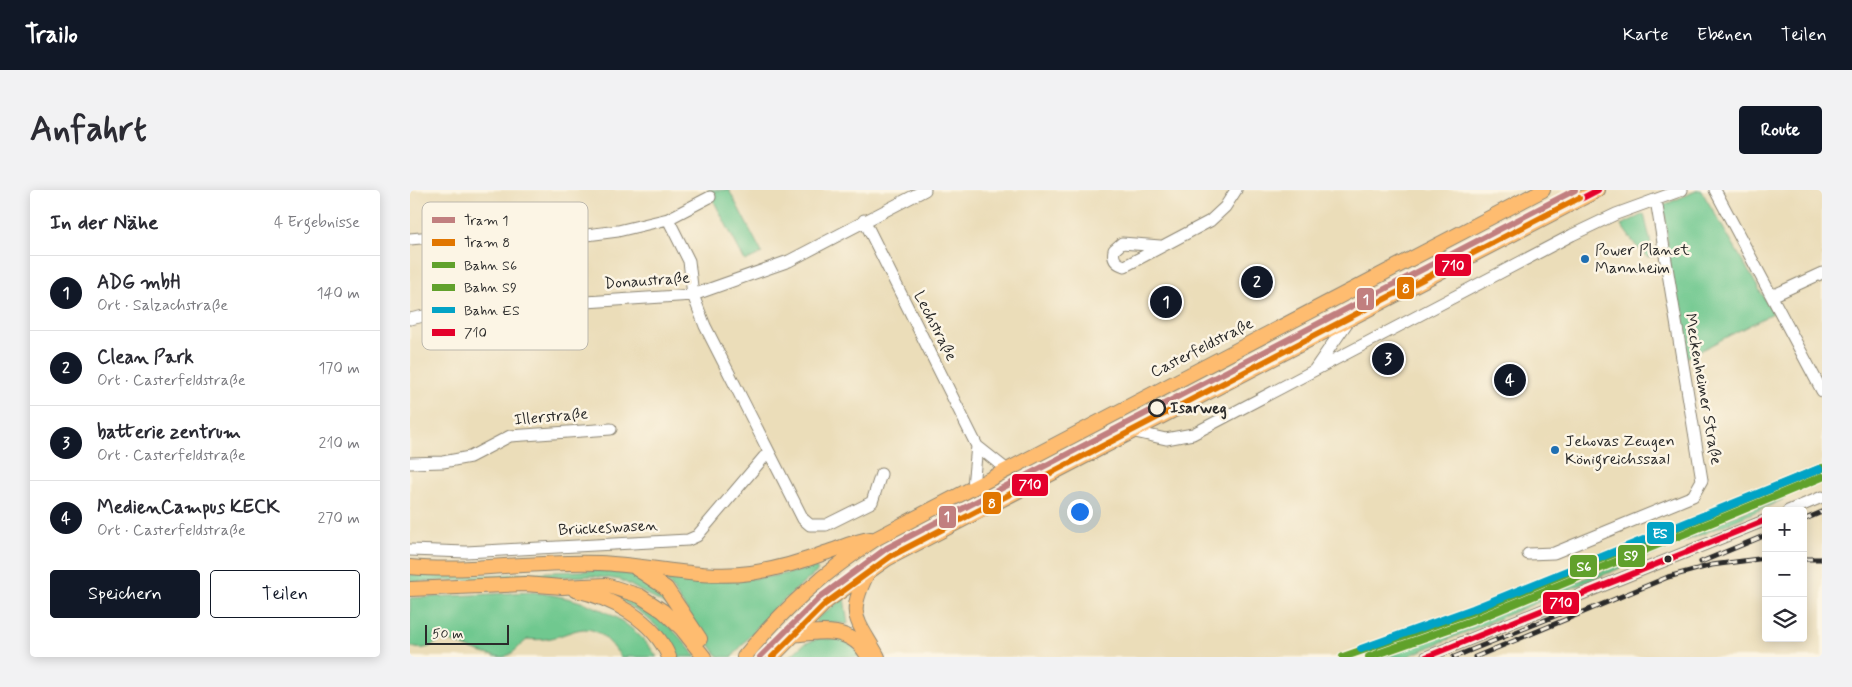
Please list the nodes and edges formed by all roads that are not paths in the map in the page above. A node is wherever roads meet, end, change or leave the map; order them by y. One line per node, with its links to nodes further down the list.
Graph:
1 (924, 190): 10 (street, Donaustraße)
2 (1236, 190): 12 (street)
3 (1543, 190): 25 (main road, Casterfeldstraße)
4 (1598, 190): 17 (main road)
5 (1682, 190): 8 (street)
6 (1715, 190): 15 (street)
7 (710, 197): 9 (street)
8 (1656, 200): 18 (street); 33 (street, Meckenheimer Straße)
9 (668, 219): 11 (street); 14 (street)
10 (864, 220): 14 (street, Donaustraße); 22 (street, Lechstraße)
11 (588, 235)
12 (1160, 246)
13 (1822, 273): 15 (street)
14 (693, 295): 16 (street, Donaustraße); 23 (street)
15 (1772, 296): 19 (street)
16 (588, 301)
17 (1349, 320): 18 (street); 21 (main road)
18 (1314, 370): 21 (street)
19 (1822, 391)
20 (611, 429): 24 (street, Illerstraße)
21 (1135, 432): 36 (main road)
22 (977, 446): 25 (street, Lechstraße); 27 (street)
23 (770, 454): 26 (street); 32 (street, Brückeswasen)
24 (410, 463)
25 (1006, 469): 27 (main road, Casterfeldstraße)
26 (880, 474)
27 (973, 486): 31 (main road, Casterfeldstraße)
28 (1822, 497): 29 (street)
29 (1798, 507)
30 (1762, 522): 47 (street)
31 (877, 538): 34 (main road); 43 (main road, Casterfeldstraße)
32 (410, 550)
33 (1528, 554)
34 (632, 566): 35 (main road); 42 (main road)
35 (410, 567)
36 (868, 571): 39 (main road); 46 (main road)
37 (562, 587): 38 (main road); 40 (main road); 41 (main road)
38 (410, 590)
39 (792, 635): 44 (main road); 45 (main road)
40 (669, 657)
41 (704, 657)
42 (713, 657)
43 (744, 657)
44 (772, 657)
45 (868, 657)
46 (878, 657)
47 (1426, 657)

